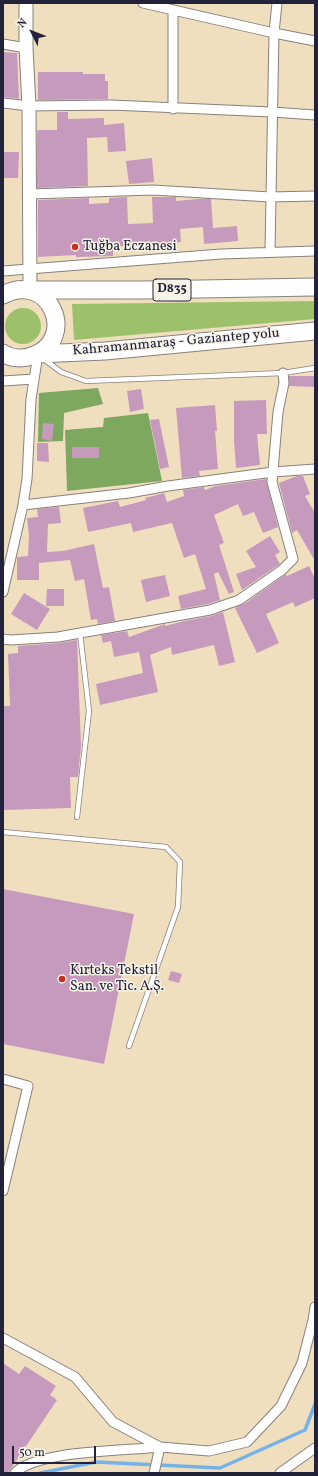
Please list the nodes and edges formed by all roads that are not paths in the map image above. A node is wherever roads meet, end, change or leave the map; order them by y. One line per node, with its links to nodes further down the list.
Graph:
1 (26, 3): 8 (street)
2 (143, 3): 4 (street)
3 (277, 3): 5 (street)
4 (173, 10): 5 (street); 11 (street)
5 (274, 33): 6 (street); 12 (street)
6 (315, 41)
7 (3, 44): 8 (street)
8 (26, 48): 10 (street)
9 (3, 103): 10 (street)
10 (29, 106): 11 (street); 14 (street)
11 (173, 109): 12 (street)
12 (272, 112): 13 (street); 16 (street)
13 (315, 115)
14 (30, 194): 16 (street); 19 (street)
15 (315, 196): 16 (street)
16 (270, 197): 18 (street)
17 (315, 251): 18 (street)
18 (270, 252): 19 (street)
19 (30, 270): 20 (street); 22 (street)
20 (3, 271)
21 (315, 287): 22 (highway, D835)
22 (30, 290): 23 (highway); 25 (highway)
23 (5, 293)
24 (315, 331): 25 (highway, Kahramanmaraş - Gaziantep yolu)
25 (38, 354): 26 (highway, Kahramanmaraş - Gaziantep yolu); 28 (lane); 29 (street)
26 (7, 356)
27 (315, 368): 28 (lane)
28 (283, 373): 32 (street)
29 (34, 379): 30 (street); 33 (street)
30 (3, 381)
31 (315, 469): 32 (street)
32 (273, 472): 33 (street); 35 (street)
33 (23, 505): 34 (street)
34 (3, 592)
35 (80, 633): 36 (street); 37 (lane)
36 (3, 639)
37 (76, 817)
38 (3, 832): 39 (lane)
39 (129, 1046)
40 (3, 1079): 41 (street)
41 (3, 1191)
42 (315, 1307): 44 (street)
43 (3, 1338): 44 (street)
44 (160, 1447): 46 (street); 47 (street)
45 (315, 1448): 48 (street)
46 (15, 1473)
47 (154, 1473)
48 (280, 1473)

